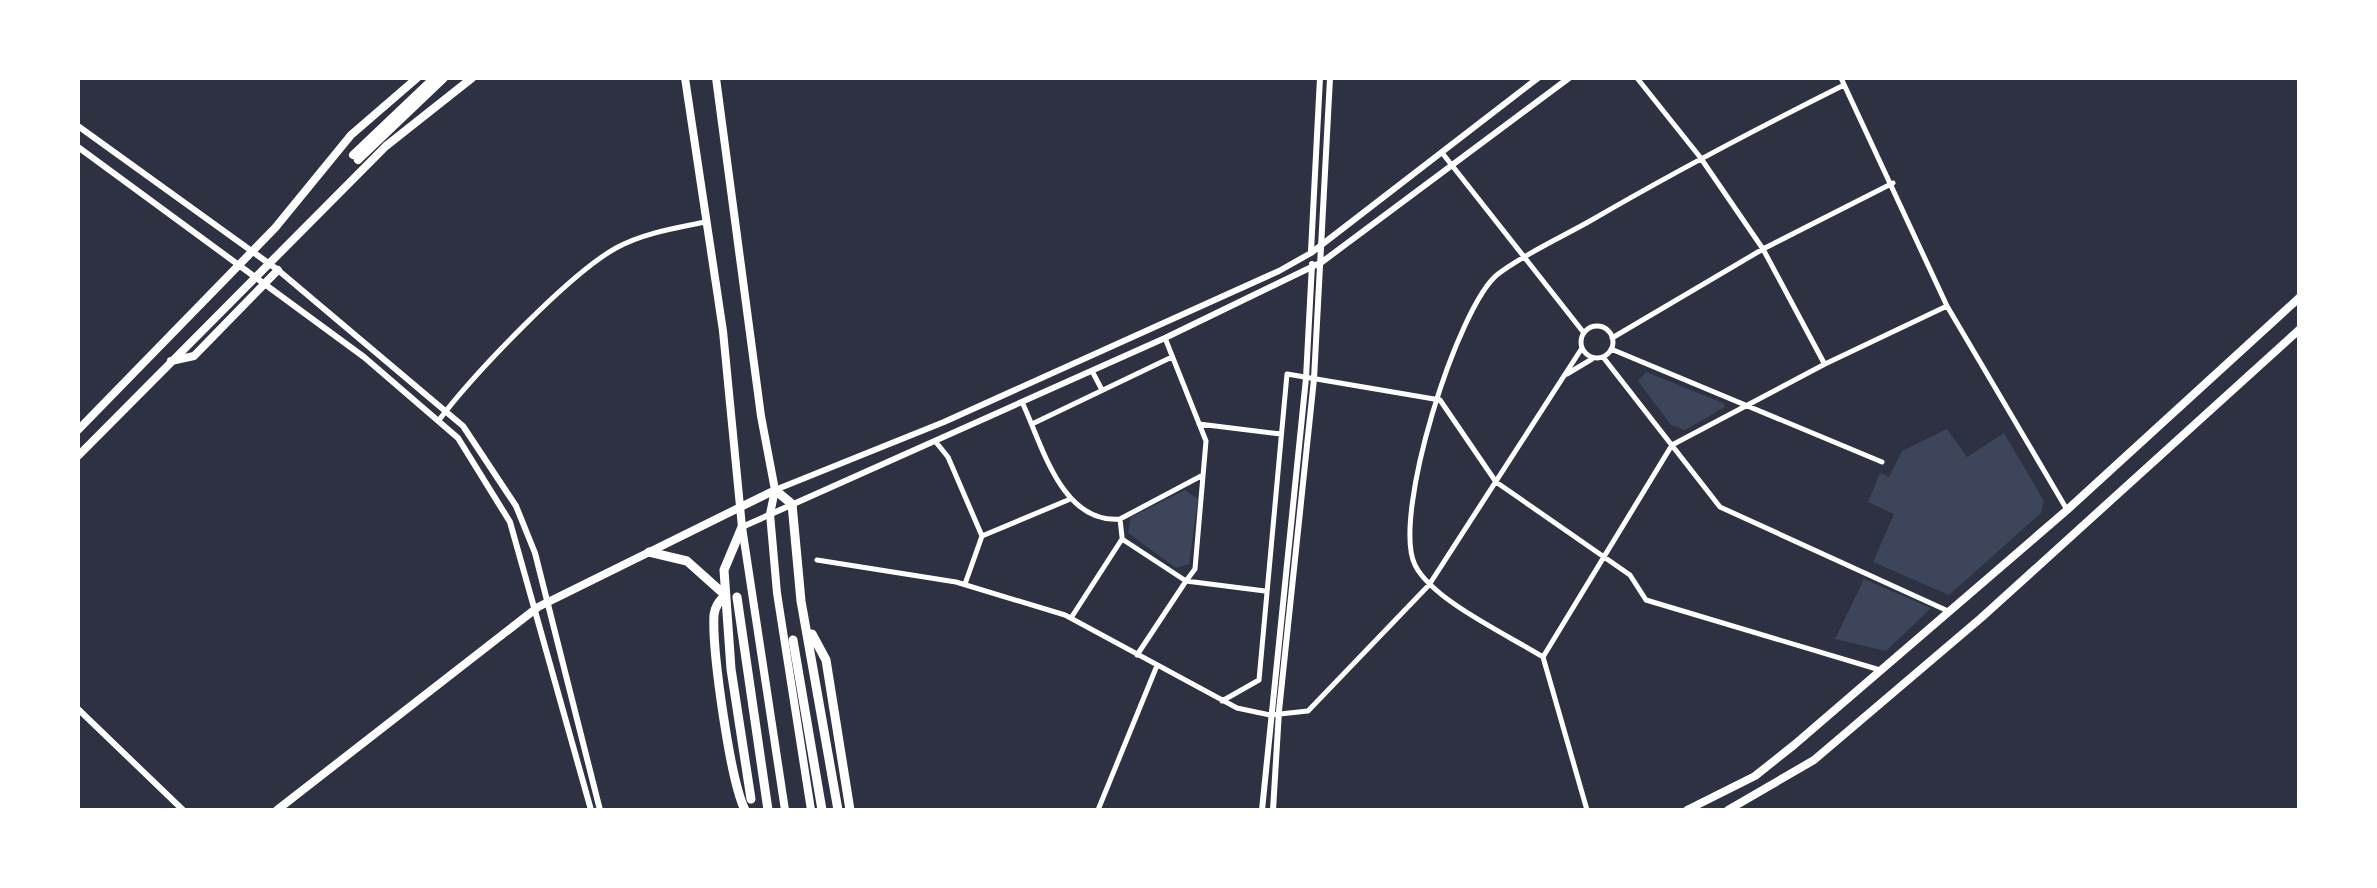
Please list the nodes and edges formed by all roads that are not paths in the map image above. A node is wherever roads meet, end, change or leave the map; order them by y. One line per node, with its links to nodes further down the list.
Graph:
1 (417, 78): 22 (main road)
2 (434, 78): 3 (main road)
3 (444, 78)
4 (472, 78): 26 (main road)
5 (685, 78): 19 (main road)
6 (716, 78): 64 (main road)
7 (1320, 78): 23 (street)
8 (1330, 78): 20 (street)
9 (1538, 78): 15 (street)
10 (1569, 78): 17 (street)
11 (1637, 78): 16 (street)
12 (1842, 81): 16 (street); 18 (street)
13 (78, 126): 22 (street)
14 (78, 147): 27 (street)
15 (1442, 154): 17 (street); 20 (street)
16 (1700, 157): 21 (street); 24 (street)
17 (1454, 167): 24 (street); 25 (street)
18 (1892, 183): 21 (street); 33 (street)
19 (708, 221): 52 (street); 67 (main road)
20 (1323, 244): 23 (street); 25 (street)
21 (1763, 249): 37 (street); 44 (street)
22 (250, 252): 26 (street); 27 (main road)
23 (1311, 253): 28 (street); 64 (street)
24 (1525, 258): 35 (street); 49 (street)
25 (1322, 262): 28 (street); 47 (street)
26 (266, 263): 29 (street); 30 (main road)
27 (240, 264): 30 (street); 56 (main road)
28 (1312, 267): 36 (street); 47 (street)
29 (278, 270): 31 (main road); 52 (street)
30 (256, 274): 31 (street); 43 (main road)
31 (266, 282): 43 (main road); 53 (street)
32 (2300, 297): 68 (main road)
33 (1947, 306): 44 (street); 68 (street)
34 (2300, 329): 112 (main road)
35 (1584, 332): 37 (street); 38 (street)
36 (1165, 338): 40 (street); 45 (street)
37 (1612, 338): 39 (street)
38 (1582, 348): 42 (street); 46 (street)
39 (1612, 349): 41 (street); 51 (street)
40 (1172, 357): 48 (street); 55 (street)
41 (1603, 357): 42 (street); 59 (street)
42 (1593, 358): 46 (street)
43 (171, 361): 60 (main road)
44 (1824, 364): 51 (street)
45 (1091, 370): 48 (street); 50 (street)
46 (1565, 376): 63 (street)
47 (1310, 378): 49 (street); 57 (street); 94 (street)
48 (1102, 390): 54 (street)
49 (1440, 400): 63 (street); 79 (street)
50 (1022, 402): 54 (street); 58 (street)
51 (1747, 405): 59 (street); 61 (street)
52 (446, 411): 53 (street); 83 (street)
53 (440, 420): 83 (street)
54 (1032, 424): 65 (street)
55 (1198, 424): 57 (street); 62 (street)
56 (78, 430)
57 (1281, 434): 80 (street)
58 (933, 439): 66 (street); 72 (street)
59 (1672, 445): 75 (street); 84 (street)
60 (78, 456)
61 (1882, 462)
62 (1203, 476): 70 (street); 77 (street)
63 (1496, 482): 75 (street); 79 (street)
64 (775, 490): 66 (highway); 67 (main road); 69 (main road)
65 (1068, 500): 70 (street); 72 (street)
66 (792, 504): 69 (street); 86 (highway)
67 (740, 507): 71 (main road); 74 (main road)
68 (2067, 510): 84 (main road)
69 (770, 514): 71 (street); 103 (main road)
70 (1120, 519): 73 (street)
71 (742, 527): 81 (highway); 102 (main road)
72 (982, 536): 78 (street)
73 (1122, 539): 77 (street); 85 (street)
74 (649, 552): 81 (highway); 83 (main road)
75 (1604, 556): 89 (street); 91 (street)
76 (817, 560): 78 (street)
77 (1186, 581): 80 (street); 88 (street)
78 (965, 584): 85 (street)
79 (1429, 585): 89 (street); 94 (street)
80 (1265, 590): 92 (street)
81 (725, 595): 95 (highway); 100 (highway)
82 (737, 597): 101 (highway)
83 (541, 606): 97 (main road); 98 (street); 99 (street)
84 (1948, 611): 91 (main road)
85 (1071, 618): 88 (street)
86 (807, 627): 105 (highway); 106 (highway)
87 (792, 640): 104 (highway)
88 (1136, 655): 90 (street)
89 (1542, 657): 110 (street)
90 (1156, 668): 92 (street); 107 (street)
91 (1880, 670): 111 (main road)
92 (1222, 701): 94 (street)
93 (78, 709): 96 (street)
94 (1274, 713): 108 (street); 109 (street)
95 (751, 799)
96 (183, 810)
97 (277, 810)
98 (591, 810)
99 (600, 810)
100 (745, 810)
101 (768, 810)
102 (786, 810)
103 (811, 810)
104 (822, 810)
105 (838, 810)
106 (850, 810)
107 (1098, 810)
108 (1262, 810)
109 (1273, 810)
110 (1588, 810)
111 (1687, 810)
112 (1728, 810)

